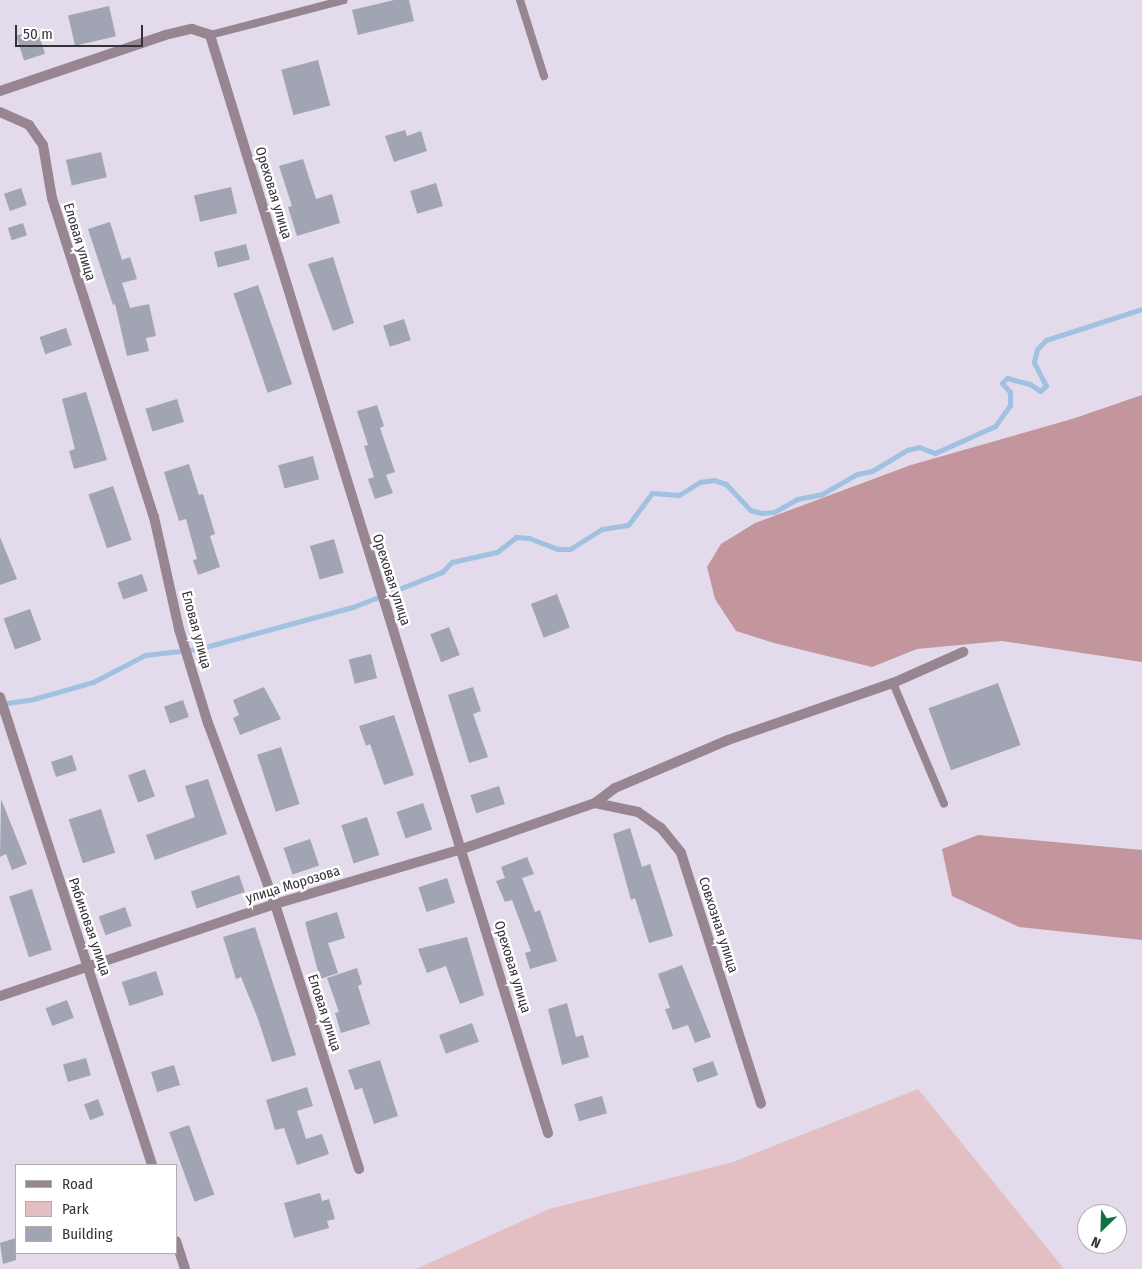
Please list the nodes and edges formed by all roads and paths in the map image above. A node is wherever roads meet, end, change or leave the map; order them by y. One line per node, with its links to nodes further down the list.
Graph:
1 (344, 0): 3 (lane)
2 (520, 0): 4 (lane)
3 (210, 35): 5 (street); 12 (street, Ореховая улица)
4 (544, 76)
5 (0, 91)
6 (0, 112): 13 (street, Еловая улица)
7 (963, 652): 8 (street)
8 (893, 683): 10 (street); 11 (lane)
9 (0, 698): 14 (street, Рябиновая улица)
10 (594, 803): 12 (street, улица Морозова); 16 (street, Совхозная улица)
11 (944, 804)
12 (462, 849): 13 (street, улица Морозова); 17 (street, Ореховая улица)
13 (275, 904): 14 (street, улица Морозова); 19 (street, Еловая улица)
14 (89, 969): 15 (street, улица Морозова); 18 (street, Рябиновая улица)
15 (0, 996)
16 (761, 1104)
17 (548, 1133)
18 (152, 1164)
19 (359, 1169)
20 (178, 1248): 21 (street)
21 (185, 1269)

